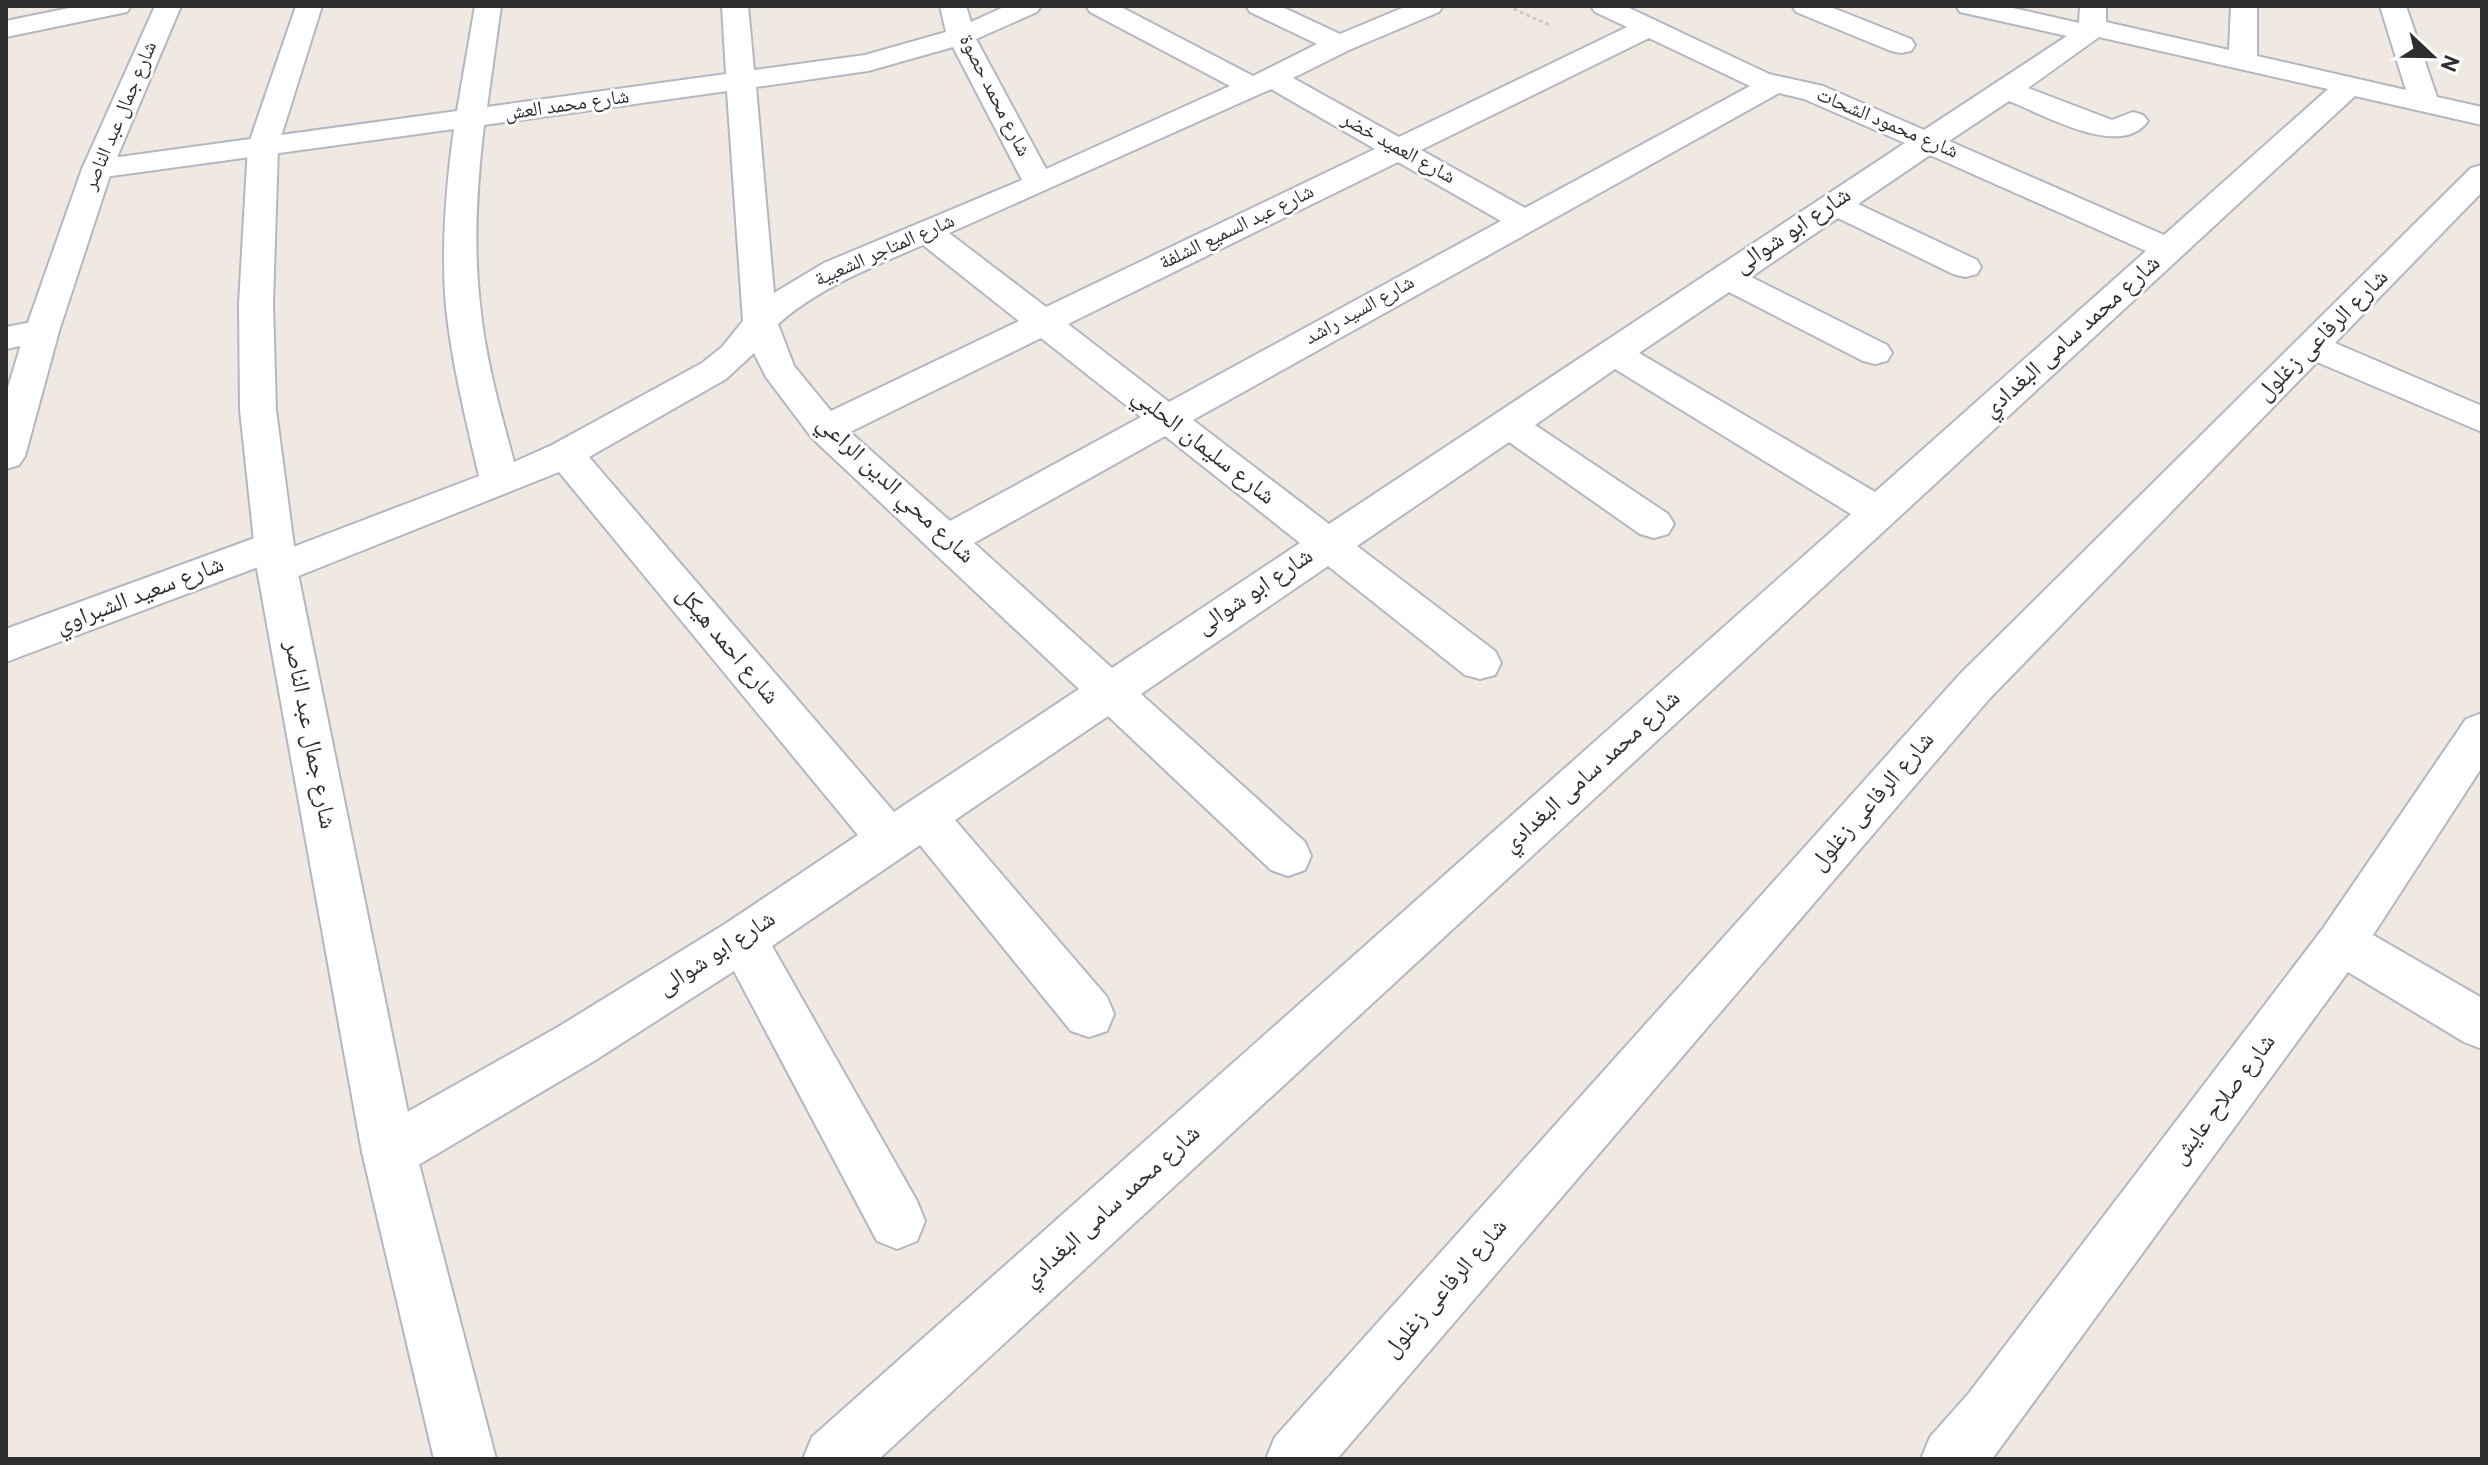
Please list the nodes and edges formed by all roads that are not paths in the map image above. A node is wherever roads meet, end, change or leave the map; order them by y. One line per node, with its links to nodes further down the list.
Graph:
1 (118, 6): 18 (street)
2 (168, 6): 35 (street, شارع جمال عبد الناصر)
3 (309, 6): 33 (street, شارع جمال عبد الناصر)
4 (488, 6): 30 (street)
5 (735, 6): 23 (street, شارع محي الدين الراعي)
6 (953, 6): 19 (street, شارع محمد حصوة)
7 (1028, 6): 19 (street, شارع محمد العش)
8 (1099, 6): 24 (street, شارع العميد خضر)
9 (1259, 6): 20 (street)
10 (1430, 6): 20 (street, شارع المتاجر الشعبية)
11 (1604, 6): 17 (street, شارع محمود الشحات)
12 (1805, 6): 21 (street)
13 (1969, 6): 16 (street)
14 (2244, 6): 22 (street)
15 (2393, 6): 28 (street)
16 (2091, 22): 22 (street); 27 (street, شارع ابو شوالى)
17 (1649, 27): 25 (street, شارع محمود الشحات); 34 (street, شارع عبد السميع الشلفة)
18 (6, 29)
19 (961, 36): 23 (street, شارع محمد العش); 37 (street, شارع محمد حصوة)
20 (1339, 44): 24 (street, شارع المتاجر الشعبية)
21 (1901, 45)
22 (2243, 61): 26 (street)
23 (741, 82): 30 (street, شارع محمد العش); 44 (street, شارع محي الدين الراعي)
24 (1262, 82): 34 (street, شارع العميد خضر); 37 (street, شارع المتاجر الشعبية)
25 (1774, 84): 32 (street, شارع محمود الشحات); 39 (street, شارع السيد راشد)
26 (2350, 85): 28 (street); 41 (street, شارع محمد سامى البغدادي)
27 (2005, 89): 31 (street); 32 (street, شارع ابو شوالى)
28 (2425, 103): 29 (street)
29 (2482, 116)
30 (470, 119): 33 (street, شارع محمد العش); 57 (street)
31 (2133, 121)
32 (1927, 141): 38 (street, شارع ابو شوالى); 41 (street, شارع محمود الشحات)
33 (263, 146): 35 (street, شارع محمد العش); 62 (street, شارع جمال عبد الناصر)
34 (1398, 149): 39 (street, شارع العميد خضر); 45 (street, شارع عبد السميع الشلفة)
35 (97, 169): 46 (street, شارع جمال عبد الناصر)
36 (2479, 183): 48 (street, شارع الرفاعى زغلول)
37 (1039, 184): 40 (street, شارع المتاجر الشعبية)
38 (1834, 204): 42 (street); 43 (street, شارع ابو شوالى)
39 (1523, 220): 51 (street, شارع السيد راشد)
40 (926, 231): 44 (street, شارع المتاجر الشعبية); 45 (street, شارع سليمان الحلبي)
41 (2168, 249): 58 (street, شارع محمد سامى البغدادي)
42 (1965, 267)
43 (1725, 277): 49 (street, شارع ابو شوالى); 50 (street)
44 (760, 322): 54 (street, شارع محي الدين الراعي); 55 (street, شارع المتاجر الشعبية)
45 (1043, 322): 51 (street, شارع سليمان الحلبي); 54 (street, شارع عبد السميع الشلفة)
46 (42, 331): 47 (street); 56 (street, شارع جمال عبد الناصر)
47 (6, 338)
48 (2313, 347): 52 (street); 77 (street, شارع الرفاعى زغلول)
49 (1612, 352): 53 (street, شارع ابو شوالى); 58 (street)
50 (1875, 353)
51 (1166, 418): 60 (street, شارع السيد راشد); 61 (street, شارع سليمان الحلبي)
52 (2482, 420)
53 (1507, 423): 59 (street); 61 (street, شارع ابو شوالى)
54 (825, 429): 60 (street, شارع محي الدين الراعي)
55 (565, 454): 57 (street, شارع المتاجر الشعبية); 67 (street, شارع احمد هيكل)
56 (6, 456)
57 (500, 483): 62 (street, شارع المتاجر الشعبية)
58 (1878, 512): 76 (street, شارع محمد سامى البغدادي)
59 (1654, 524)
60 (947, 540): 65 (street, شارع محي الدين الراعي)
61 (1327, 544): 64 (street, شارع سليمان الحلبي); 65 (street, شارع ابو شوالى)
62 (275, 558): 63 (street, شارع سعيد الشبراوي); 73 (street, شارع جمال عبد الناصر)
63 (6, 646)
64 (1480, 663)
65 (1110, 689): 67 (street, شارع ابو شوالى); 68 (street, شارع محي الدين الراعي)
66 (2482, 731): 70 (street, شارع صلاح عايش)
67 (906, 826): 69 (street, شارع ابو شوالى); 71 (street, شارع احمد هيكل)
68 (1288, 856)
69 (742, 939): 73 (street, شارع ابو شوالى); 74 (street)
70 (2341, 942): 72 (street); 78 (street, شارع صلاح عايش)
71 (1089, 1014)
72 (2482, 1025)
73 (389, 1152): 75 (street, شارع جمال عبد الناصر)
74 (897, 1221)
75 (458, 1456)
76 (834, 1459)
77 (1297, 1459)
78 (1952, 1459)

